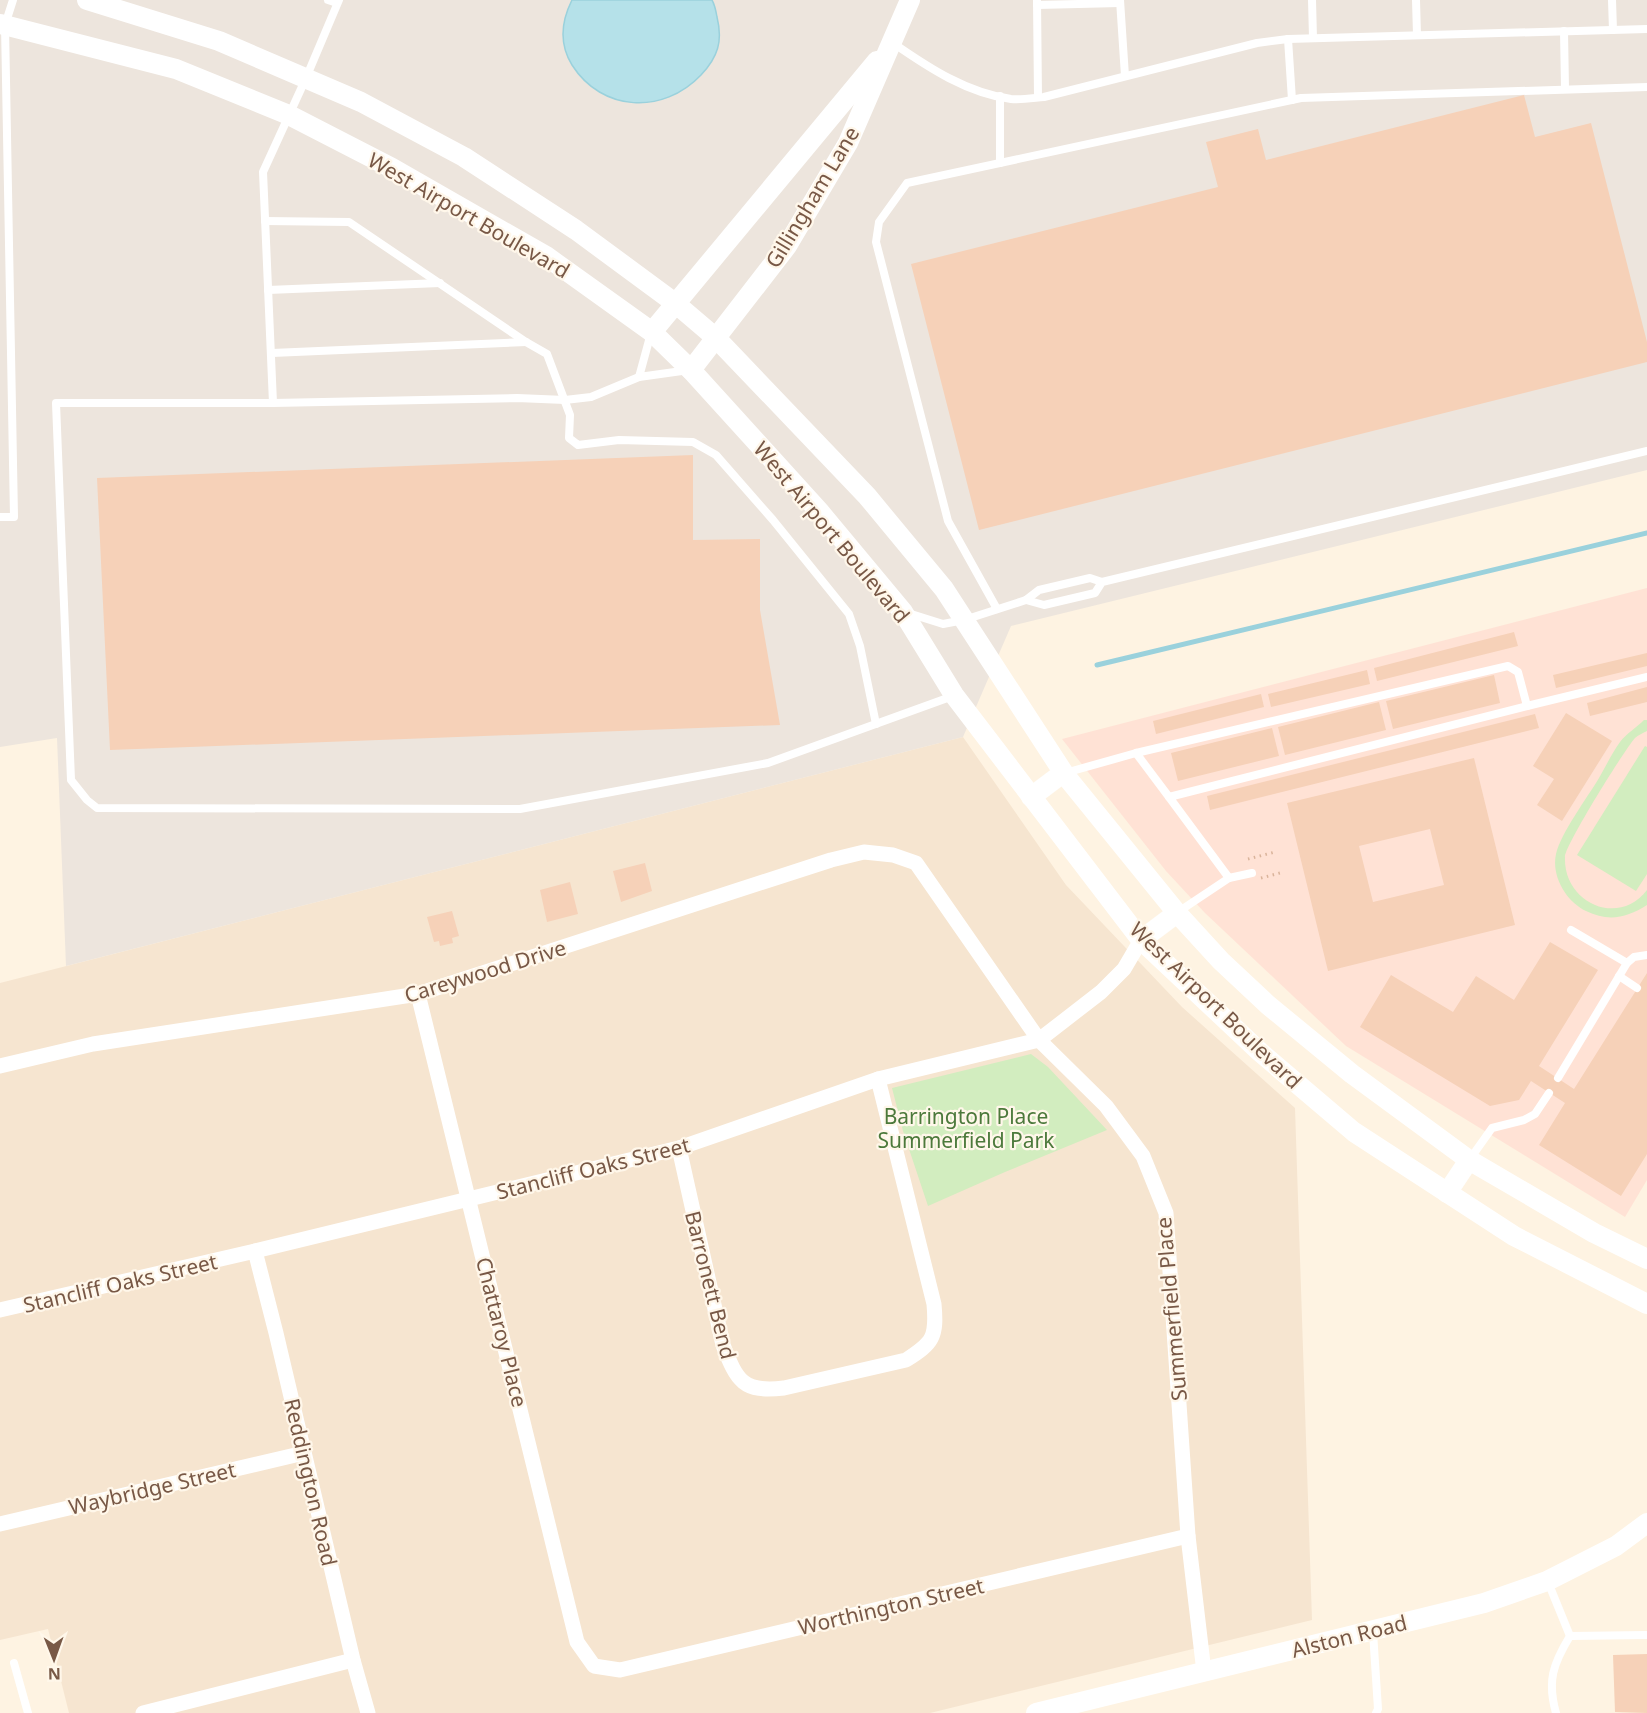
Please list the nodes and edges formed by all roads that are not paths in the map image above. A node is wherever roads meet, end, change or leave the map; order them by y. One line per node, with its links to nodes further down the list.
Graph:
1 (13, 0): 11 (lane)
2 (87, 0): 21 (main road, West Airport Boulevard)
3 (328, 0): 8 (lane)
4 (910, 0): 18 (main road, Gillingham Lane)
5 (1312, 0): 16 (lane)
6 (1416, 0): 15 (lane)
7 (1612, 0): 13 (lane)
8 (338, 2): 21 (lane)
9 (1037, 2): 10 (lane); 25 (lane)
10 (1120, 2): 20 (lane)
11 (3, 24): 19 (lane); 27 (main road, West Airport Boulevard)
12 (1647, 29): 13 (lane)
13 (1613, 30): 14 (lane)
14 (1564, 31): 15 (lane); 23 (lane)
15 (1418, 35): 16 (lane)
16 (1313, 38): 17 (lane)
17 (1288, 39): 20 (lane); 26 (lane)
18 (892, 42): 24 (lane); 34 (main road, Gillingham Lane); 36 (main road, Gillingham Lane)
19 (3, 58): 31 (lane)
20 (1125, 76): 25 (lane)
21 (306, 78): 27 (lane); 34 (main road, West Airport Boulevard)
22 (1647, 87): 23 (lane)
23 (1565, 89): 26 (lane)
24 (1000, 96): 25 (lane); 28 (lane)
25 (1038, 97)
26 (1293, 100): 28 (lane)
27 (289, 115): 29 (lane); 35 (main road, West Airport Boulevard)
28 (999, 163): 47 (lane)
29 (265, 221): 32 (lane); 33 (lane)
30 (0, 253): 31 (lane)
31 (9, 253): 44 (lane)
32 (441, 283): 33 (lane); 37 (lane)
33 (268, 290): 38 (lane)
34 (675, 303): 35 (main road, Gillingham Lane); 36 (main road, West Airport Boulevard)
35 (652, 332): 39 (main road, West Airport Boulevard); 40 (lane)
36 (716, 338): 39 (main road, Gillingham Lane); 49 (main road, West Airport Boulevard)
37 (526, 342): 38 (lane); 41 (lane)
38 (272, 353): 42 (lane)
39 (691, 370): 40 (lane); 48 (main road, West Airport Boulevard)
40 (639, 377): 41 (lane)
41 (565, 400): 42 (lane); 53 (lane)
42 (273, 403): 53 (lane)
43 (1647, 451): 45 (lane)
44 (0, 517)
45 (1102, 582): 46 (lane); 46 (lane)
46 (1026, 600): 47 (lane)
47 (997, 609): 49 (lane)
48 (903, 612): 49 (lane); 51 (main road, West Airport Boulevard)
49 (964, 620): 55 (main road, West Airport Boulevard)
50 (1647, 677): 52 (lane)
51 (954, 695): 53 (lane); 56 (main road, West Airport Boulevard)
52 (1527, 706): 54 (lane); 57 (lane)
53 (876, 723)
54 (1136, 753): 55 (lane); 57 (lane)
55 (1064, 774): 56 (main road); 61 (main road, West Airport Boulevard)
56 (1031, 797): 63 (main road, West Airport Boulevard)
57 (1169, 797): 60 (lane)
58 (831, 860): 68 (street, Careywood Drive); 69 (street, Summerfield Place)
59 (1253, 877): 60 (lane)
60 (1229, 878): 61 (lane)
61 (1177, 912): 63 (main road); 75 (main road, West Airport Boulevard)
62 (1571, 930): 65 (lane)
63 (1141, 940): 69 (street, Stancliff Oaks Street); 76 (main road, West Airport Boulevard)
64 (1647, 956): 65 (lane)
65 (1627, 963): 66 (lane)
66 (1619, 976): 67 (lane); 71 (lane)
67 (1637, 988)
68 (418, 994): 70 (street, Careywood Drive); 77 (street, Chattaroy Place)
69 (1039, 1040): 72 (street, Stancliff Oaks Street); 85 (street, Summerfield Place)
70 (0, 1066)
71 (1558, 1078)
72 (878, 1079): 74 (street, Stancliff Oaks Street); 74 (street, Barronett Bend)
73 (1549, 1093): 75 (lane)
74 (679, 1148): 77 (street, Stancliff Oaks Street)
75 (1469, 1160): 76 (main road); 79 (main road, West Airport Boulevard)
76 (1447, 1193): 80 (main road, West Airport Boulevard)
77 (470, 1198): 78 (street, Stancliff Oaks Street); 92 (street, Chattaroy Place)
78 (255, 1251): 81 (street, Stancliff Oaks Street); 82 (street, Reddington Road)
79 (1647, 1259)
80 (1647, 1304)
81 (0, 1310)
82 (304, 1453): 84 (street, Waybridge Street); 90 (street, Reddington Road)
83 (1647, 1523): 86 (main road, Alston Road)
84 (0, 1524)
85 (1188, 1536): 92 (street, Worthington Street); 93 (street, Summerfield Place)
86 (1547, 1581): 87 (main road, Alston Road); 89 (lane)
87 (1373, 1630): 93 (main road, Alston Road); 98 (lane)
88 (1647, 1635): 89 (lane)
89 (1570, 1636): 99 (lane)
90 (354, 1660): 95 (street); 96 (street, Reddington Road)
91 (14, 1663): 94 (lane)
92 (594, 1666)
93 (1204, 1672): 97 (main road, Alston Road)
94 (28, 1713)
95 (143, 1713)
96 (368, 1713)
97 (1036, 1713)
98 (1376, 1713)
99 (1556, 1713)

